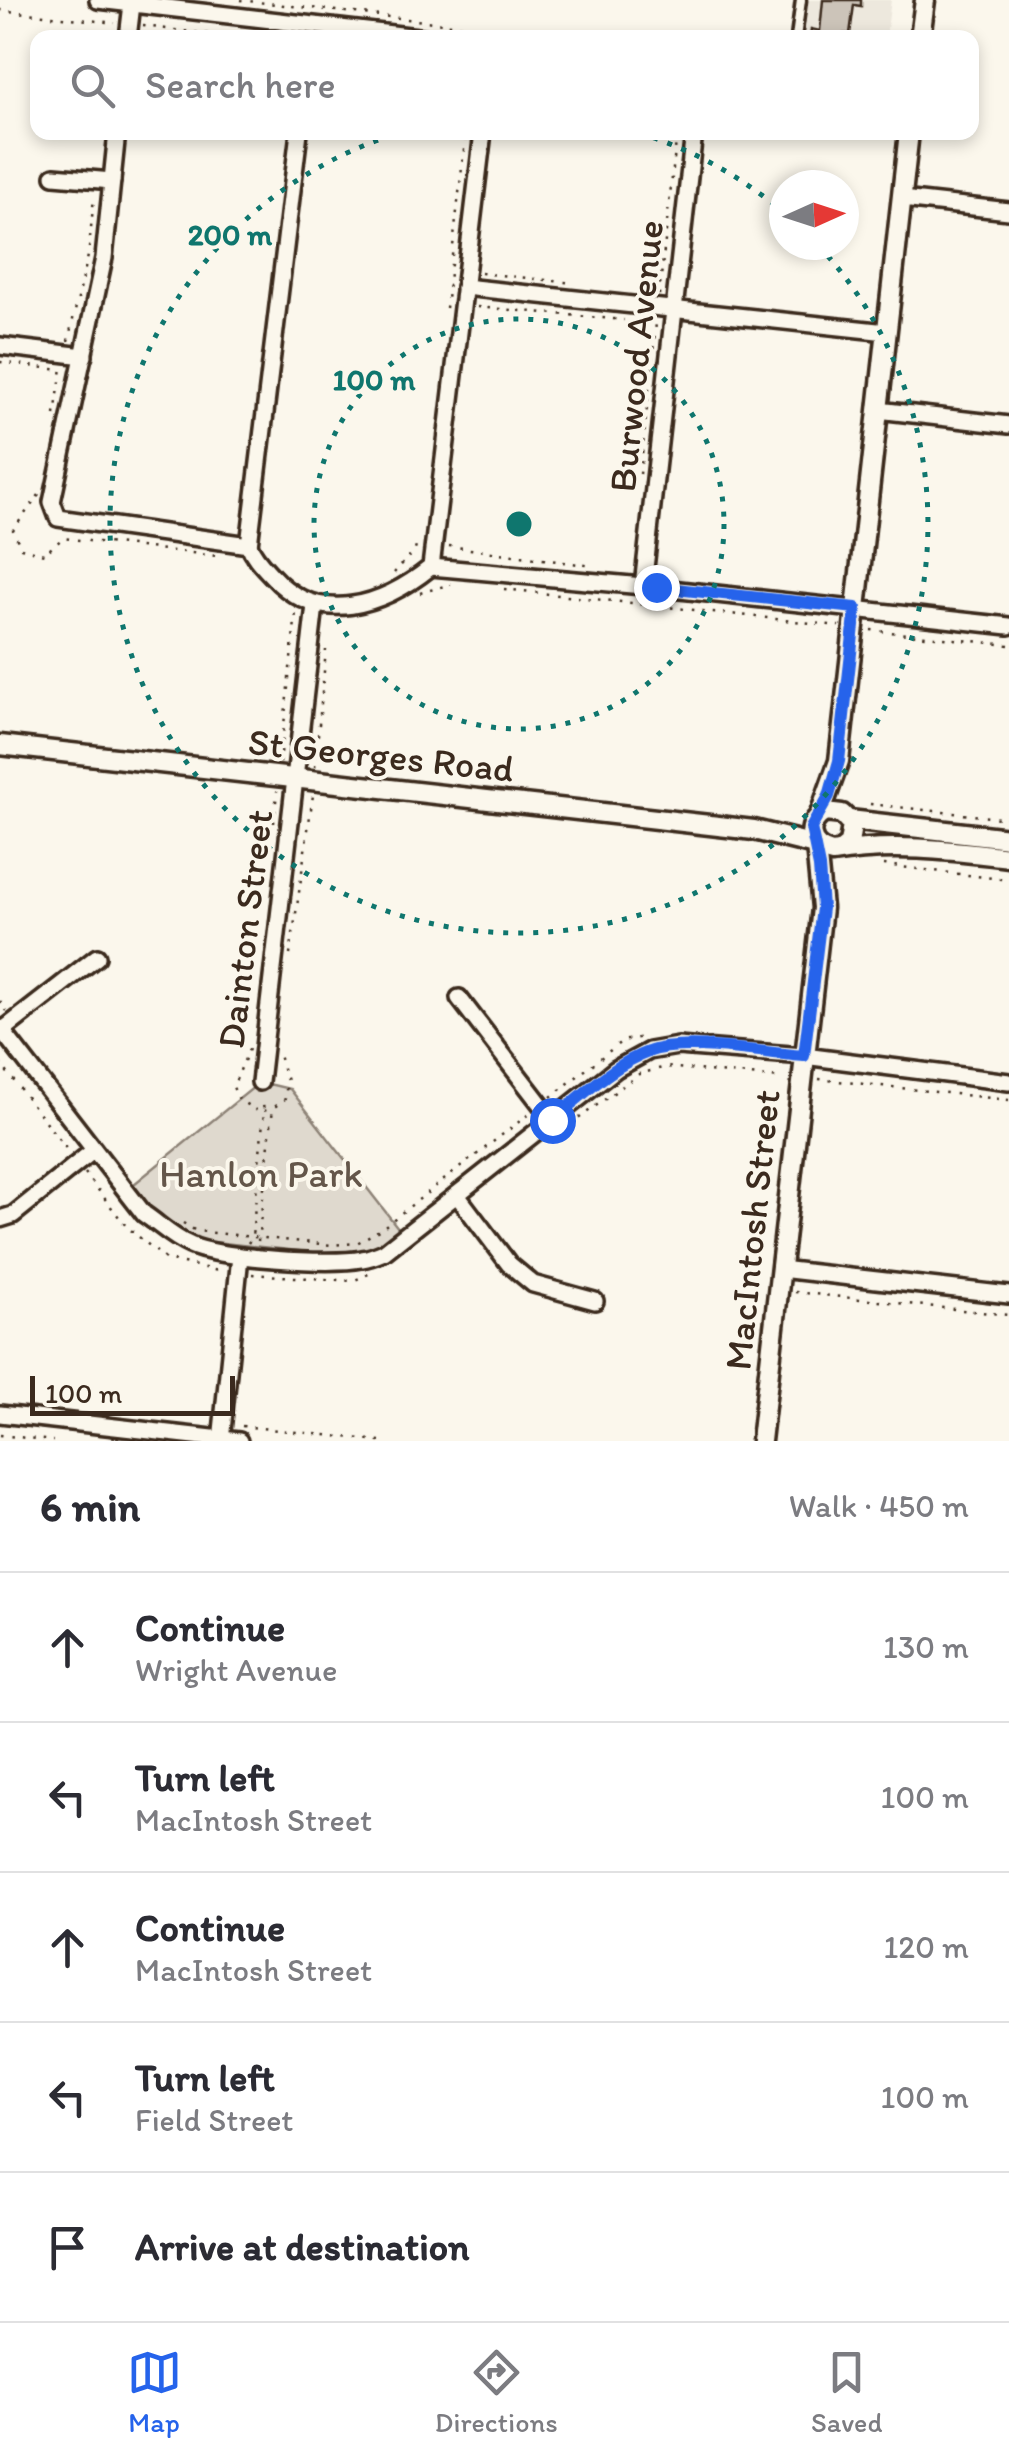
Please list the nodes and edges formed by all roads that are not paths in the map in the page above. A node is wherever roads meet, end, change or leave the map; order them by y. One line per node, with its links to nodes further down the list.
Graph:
1 (98, 0): 4 (street)
2 (801, 0): 7 (lane)
3 (925, 0): 8 (street)
4 (132, 4): 5 (street); 6 (street)
5 (129, 30)
6 (305, 30)
7 (797, 30)
8 (921, 30)
9 (115, 140): 15 (street)
10 (298, 140): 25 (street)
11 (482, 140): 18 (street)
12 (693, 140): 19 (street, Burwood Avenue)
13 (908, 140): 16 (street)
14 (54, 176): 15 (street)
15 (103, 180): 22 (street)
16 (902, 199): 17 (street); 20 (street)
17 (1009, 211)
18 (464, 287): 19 (street); 26 (street)
19 (666, 309): 20 (street); 27 (street, Burwood Avenue)
20 (887, 332): 23 (street)
21 (0, 346): 22 (street)
22 (84, 356): 25 (street)
23 (878, 410): 24 (street); 28 (street)
24 (1009, 425)
25 (249, 545): 29 (street)
26 (431, 567): 27 (street); 29 (street)
27 (644, 586): 28 (street)
28 (856, 608): 30 (street); 32 (street)
29 (314, 609): 33 (street, Dainton Street)
30 (1009, 626)
31 (0, 745): 33 (street, St Georges Road)
32 (839, 761): 34 (street); 35 (street)
33 (304, 779): 36 (street, St Georges Road); 46 (street, Dainton Street)
34 (818, 816): 35 (street); 36 (street, St Georges Road); 38 (street)
35 (848, 818): 37 (street); 39 (street)
36 (754, 830): 38 (street, St Georges Road)
37 (1009, 838)
38 (816, 846): 39 (street); 41 (street, MacIntosh Street)
39 (838, 852): 40 (street); 41 (street, MacIntosh Street)
40 (1009, 857)
41 (822, 908): 45 (street, MacIntosh Street)
42 (97, 958): 44 (street)
43 (459, 998): 48 (street)
44 (6, 1027): 49 (street)
45 (804, 1056): 47 (street); 48 (street); 53 (street, MacIntosh Street)
46 (260, 1082)
47 (1009, 1082)
48 (552, 1120): 50 (street)
49 (94, 1150): 51 (street); 52 (street)
50 (456, 1195): 52 (street); 55 (street)
51 (0, 1220)
52 (248, 1256): 57 (street)
53 (780, 1269): 54 (street); 59 (street, MacIntosh Street)
54 (1009, 1295)
55 (595, 1300)
56 (0, 1414): 57 (street)
57 (221, 1440): 58 (street)
58 (239, 1441)
59 (761, 1441)

